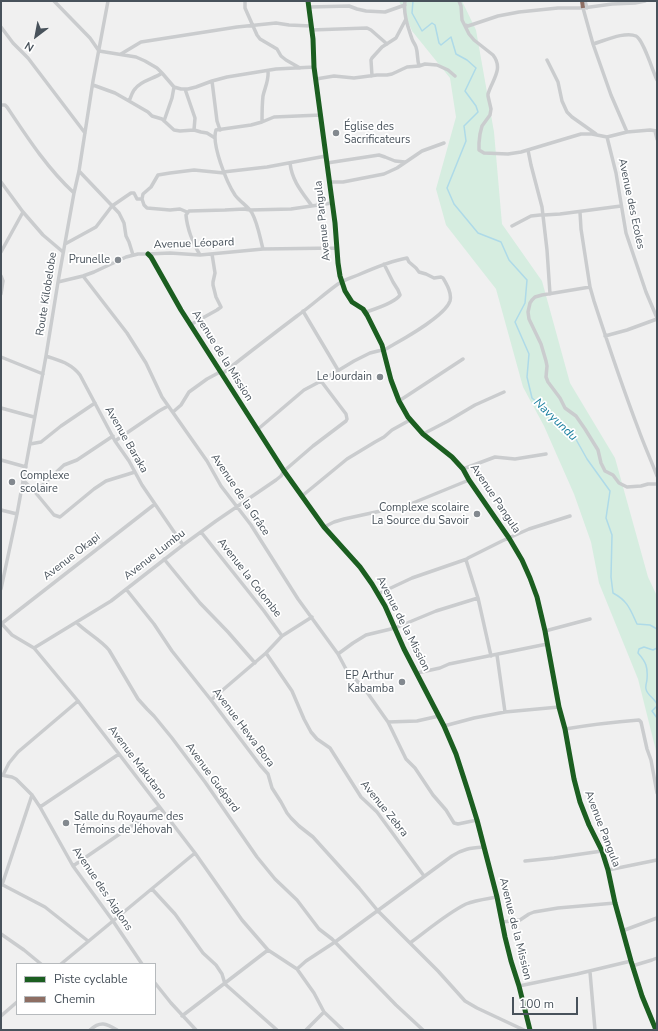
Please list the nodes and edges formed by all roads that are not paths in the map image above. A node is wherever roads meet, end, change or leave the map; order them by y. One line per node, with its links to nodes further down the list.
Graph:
1 (54, 1): 18 (street)
2 (108, 1): 18 (street, Route Kilobelobe)
3 (245, 1): 12 (street)
4 (308, 1): 9 (street, Avenue Pangula)
5 (459, 1): 13 (street)
6 (585, 1): 10 (street)
7 (645, 1): 10 (street)
8 (405, 3): 9 (street); 11 (street)
9 (309, 7): 15 (street, Avenue Pangula)
10 (585, 8): 13 (street); 17 (street)
11 (406, 19): 16 (street); 21 (street)
12 (253, 25): 15 (street); 19 (street); 23 (street)
13 (465, 26): 49 (street)
14 (1, 27): 43 (street)
15 (311, 28): 16 (street); 22 (street, Avenue Pangula)
16 (387, 44): 26 (street)
17 (593, 44): 29 (street); 42 (street)
18 (99, 51): 19 (street); 31 (street, Route Kilobelobe)
19 (121, 54): 25 (street)
20 (547, 60): 44 (street)
21 (419, 66): 26 (street); 27 (street)
22 (314, 67): 23 (street); 28 (street, Avenue Pangula)
23 (301, 68): 24 (street)
24 (268, 71): 30 (street); 38 (street)
25 (162, 73): 32 (street); 34 (street)
26 (372, 76): 28 (street)
27 (455, 76)
28 (316, 79): 36 (street, Avenue Pangula)
29 (657, 80)
30 (212, 81): 33 (street); 40 (street)
31 (93, 85): 34 (street); 43 (street, Route Kilobelobe)
32 (174, 87): 33 (street); 37 (street)
33 (185, 89): 39 (street)
34 (129, 101): 37 (street)
35 (1, 105): 58 (street)
36 (321, 115): 38 (street); 50 (street, Avenue Pangula)
37 (164, 121): 39 (street)
38 (262, 122): 40 (street)
39 (194, 130): 46 (street)
40 (220, 130): 46 (street)
41 (656, 131): 42 (street); 47 (street)
42 (627, 132): 45 (street)
43 (85, 133): 54 (street, Route Kilobelobe)
44 (598, 136): 45 (street); 49 (street)
45 (607, 137): 63 (street, Avenue des Ecoles)
46 (215, 138): 55 (street)
47 (657, 139)
48 (444, 143): 51 (street)
49 (528, 150): 68 (street)
50 (326, 156): 52 (street); 53 (street, Avenue Pangula)
51 (406, 162): 53 (street); 57 (street)
52 (290, 163): 55 (street); 62 (street)
53 (327, 163): 57 (street, Avenue Pangula)
54 (79, 170): 58 (street, Route Kilobelobe); 61 (street)
55 (223, 172): 59 (street); 64 (street)
56 (1, 182): 65 (street)
57 (329, 182): 60 (street, Avenue Pangula)
58 (74, 193): 70 (street, Route Kilobelobe)
59 (142, 199): 61 (street); 66 (street)
60 (332, 203): 62 (street); 71 (street, Avenue Pangula)
61 (112, 206): 70 (street); 77 (street)
62 (312, 206): 64 (street)
63 (621, 206): 67 (street); 90 (street, Avenue des Ecoles)
64 (250, 210): 66 (street); 72 (street)
65 (23, 212): 73 (street); 74 (street)
66 (188, 212): 78 (street)
67 (580, 212): 68 (street); 85 (street)
68 (544, 215): 69 (street); 87 (street)
69 (512, 226)
70 (65, 244): 74 (street, Route Kilobelobe)
71 (337, 248): 72 (street, Avenue Léopard); 83 (street, Avenue Pangula)
72 (263, 249): 76 (street, Avenue Léopard)
73 (1, 252)
74 (63, 252): 82 (street, Route Kilobelobe)
75 (148, 254): 77 (street, Avenue Léopard); 78 (street, Avenue Léopard); 91 (street, Avenue de la Mission)
76 (212, 254): 78 (street, Avenue Léopard); 91 (street)
77 (133, 255): 81 (street, Avenue Léopard)
78 (200, 255)
79 (384, 264): 83 (street); 89 (street); 93 (street)
80 (1, 276): 84 (street)
81 (83, 276): 82 (street, Avenue Léopard); 104 (street, Avenue de la Grâce)
82 (58, 282): 94 (street, Route Kilobelobe)
83 (342, 282): 88 (street); 89 (street, Avenue Pangula)
84 (2, 283): 86 (street)
85 (590, 288): 87 (street); 92 (street)
86 (1, 294)
87 (550, 294): 123 (street)
88 (303, 311): 97 (street); 98 (street)
89 (366, 312): 93 (street, Avenue Pangula)
90 (657, 319): 92 (street)
91 (190, 325): 98 (street, Avenue de la Mission)
92 (605, 336): 120 (street)
93 (383, 350): 97 (street); 102 (street, Avenue Pangula)
94 (46, 356): 99 (street, Route Kilobelobe); 103 (street, Avenue Baraka)
95 (1, 357): 99 (street)
96 (463, 359): 102 (street)
97 (338, 370): 100 (street)
98 (221, 373): 106 (street); 109 (street, Avenue de la Mission)
99 (43, 374): 107 (street, Route Kilobelobe)
100 (321, 381): 109 (street); 118 (street, Avenue Lumbu)
101 (504, 392): 110 (street)
102 (399, 401): 108 (street, Avenue Pangula)
103 (95, 403): 111 (street, Avenue Baraka); 113 (street)
104 (168, 406): 106 (street, Avenue de la Grâce); 112 (street)
105 (1, 408): 107 (street)
106 (173, 412): 127 (street, Avenue de la Grâce)
107 (34, 417): 113 (street, Route Kilobelobe)
108 (410, 420): 110 (street, Avenue Pangula); 125 (street)
109 (257, 430): 118 (street, Avenue de la Mission)
110 (423, 434): 117 (street, Avenue Pangula)
111 (113, 436): 112 (street, Avenue Baraka); 124 (street)
112 (115, 441): 119 (street, Avenue Baraka)
113 (30, 444): 116 (street, Route Kilobelobe)
114 (546, 454): 117 (street)
115 (1, 460): 116 (street)
116 (26, 467): 121 (street, Route Kilobelobe)
117 (463, 469): 122 (street, Avenue Pangula)
118 (284, 471): 125 (street, Avenue de la Mission); 127 (street, Avenue Lumbu)
119 (135, 472): 124 (street); 126 (street, Avenue Baraka)
120 (657, 476)
121 (23, 480): 124 (street); 129 (street, Route Kilobelobe)
122 (469, 480): 131 (street); 133 (street, Avenue Pangula)
123 (657, 484)
124 (35, 492)
125 (302, 496): 131 (street, Avenue de la Mission)
126 (155, 504): 134 (street, Avenue Baraka); 145 (street, Avenue Okapi)
127 (237, 507): 132 (street, Avenue Lumbu); 143 (street, Avenue de la Grâce)
128 (1, 510): 129 (street)
129 (17, 514): 138 (street, Route Kilobelobe)
130 (570, 516): 133 (street)
131 (324, 527): 141 (street, Avenue de la Mission)
132 (201, 532): 134 (street, Avenue Lumbu); 149 (street, Avenue la Colombe)
133 (510, 538): 136 (street); 148 (street, Avenue Pangula)
134 (183, 545): 135 (street, Avenue Lumbu)
135 (164, 559): 140 (street, Avenue Lumbu); 156 (street)
136 (467, 559): 141 (street); 142 (street)
137 (1, 564): 138 (street)
138 (6, 565): 139 (street, Route Kilobelobe)
139 (1, 589)
140 (126, 589): 146 (street, Avenue Lumbu); 159 (street, Avenue Hewa Bora)
141 (378, 594): 147 (street, Avenue de la Mission)
142 (478, 598): 147 (street); 155 (street)
143 (312, 617): 149 (street); 153 (street, Avenue de la Grâce)
144 (590, 619): 148 (street)
145 (1, 623): 151 (street, Avenue Makutano)
146 (77, 623): 151 (street, Avenue Lumbu); 192 (street, Avenue Guépard)
147 (395, 628): 153 (street); 157 (street, Avenue de la Mission)
148 (544, 631): 150 (street, Avenue Pangula)
149 (282, 636): 152 (street)
150 (547, 644): 154 (street); 160 (street, Avenue Pangula)
151 (34, 648): 158 (street, Avenue Makutano)
152 (266, 653): 156 (street); 180 (street, Avenue Zebra)
153 (338, 654): 163 (street, Avenue de la Grâce)
154 (497, 655): 155 (street); 161 (street)
155 (491, 656): 157 (street)
156 (255, 663): 159 (street)
157 (417, 673): 162 (street, Avenue de la Mission)
158 (78, 700): 166 (street, Avenue Makutano); 167 (street)
159 (211, 700): 185 (street, Avenue Hewa Bora)
160 (559, 707): 161 (street); 165 (street, Avenue Pangula)
161 (505, 712): 164 (street)
162 (439, 716): 163 (street); 164 (street, Avenue de la Mission)
163 (388, 722): 172 (street, Avenue de la Grâce)
164 (444, 726): 172 (street, Avenue de la Mission)
165 (565, 729): 168 (street); 174 (street, Avenue Pangula)
166 (119, 754): 170 (street); 171 (street, Avenue Makutano)
167 (2, 775): 169 (street, Avenue des Aiglons)
168 (657, 793)
169 (32, 795): 170 (street, Avenue des Aiglons); 181 (street)
170 (40, 807): 178 (street, Avenue des Aiglons)
171 (159, 807): 175 (street, Avenue Makutano); 178 (street)
172 (477, 820): 173 (street, Avenue de la Mission)
173 (483, 847): 180 (street); 183 (street, Avenue de la Mission)
174 (602, 851): 177 (street); 179 (street, Avenue Pangula)
175 (195, 853): 182 (street); 194 (street, Avenue Makutano)
176 (657, 860): 179 (street)
177 (525, 861)
178 (73, 866): 187 (street, Avenue des Aiglons)
179 (608, 870): 184 (street, Avenue Pangula)
180 (424, 876): 185 (street)
181 (2, 885): 191 (street)
182 (152, 890): 187 (street); 204 (street)
183 (497, 897): 188 (street, Avenue de la Mission); 193 (street)
184 (615, 903): 188 (street); 189 (street, Avenue Pangula)
185 (378, 911): 192 (street); 193 (street, Avenue Hewa Bora)
186 (657, 918): 189 (street)
187 (113, 921): 191 (street); 199 (street, Avenue des Aiglons)
188 (502, 922): 205 (street, Avenue de la Mission)
189 (622, 931): 196 (street, Avenue Pangula)
190 (1, 934): 197 (street)
191 (88, 941): 198 (street)
192 (336, 942): 201 (street); 216 (street, Avenue Guépard)
193 (410, 943): 217 (street, Avenue Hewa Bora)
194 (268, 950): 201 (street, Avenue Makutano); 204 (street)
195 (657, 958): 200 (street)
196 (630, 961): 200 (street, Avenue Pangula); 202 (street)
197 (40, 963)
198 (63, 963)
199 (141, 963)
200 (632, 966): 220 (street, Avenue Pangula)
201 (296, 969): 207 (street, Avenue Makutano)
202 (590, 972): 205 (street); 219 (street)
203 (156, 984): 209 (street)
204 (225, 984): 209 (street); 213 (street)
205 (519, 986): 218 (street, Avenue de la Mission)
206 (16, 1003): 208 (street)
207 (324, 1012): 214 (street); 215 (street, Avenue Makutano)
208 (1, 1016)
209 (182, 1016): 212 (street)
210 (90, 1030): 211 (street)
211 (117, 1030)
212 (196, 1030)
213 (277, 1030)
214 (306, 1030)
215 (343, 1030)
216 (423, 1030)
217 (524, 1030)
218 (530, 1030)
219 (595, 1030)
220 (656, 1030)

